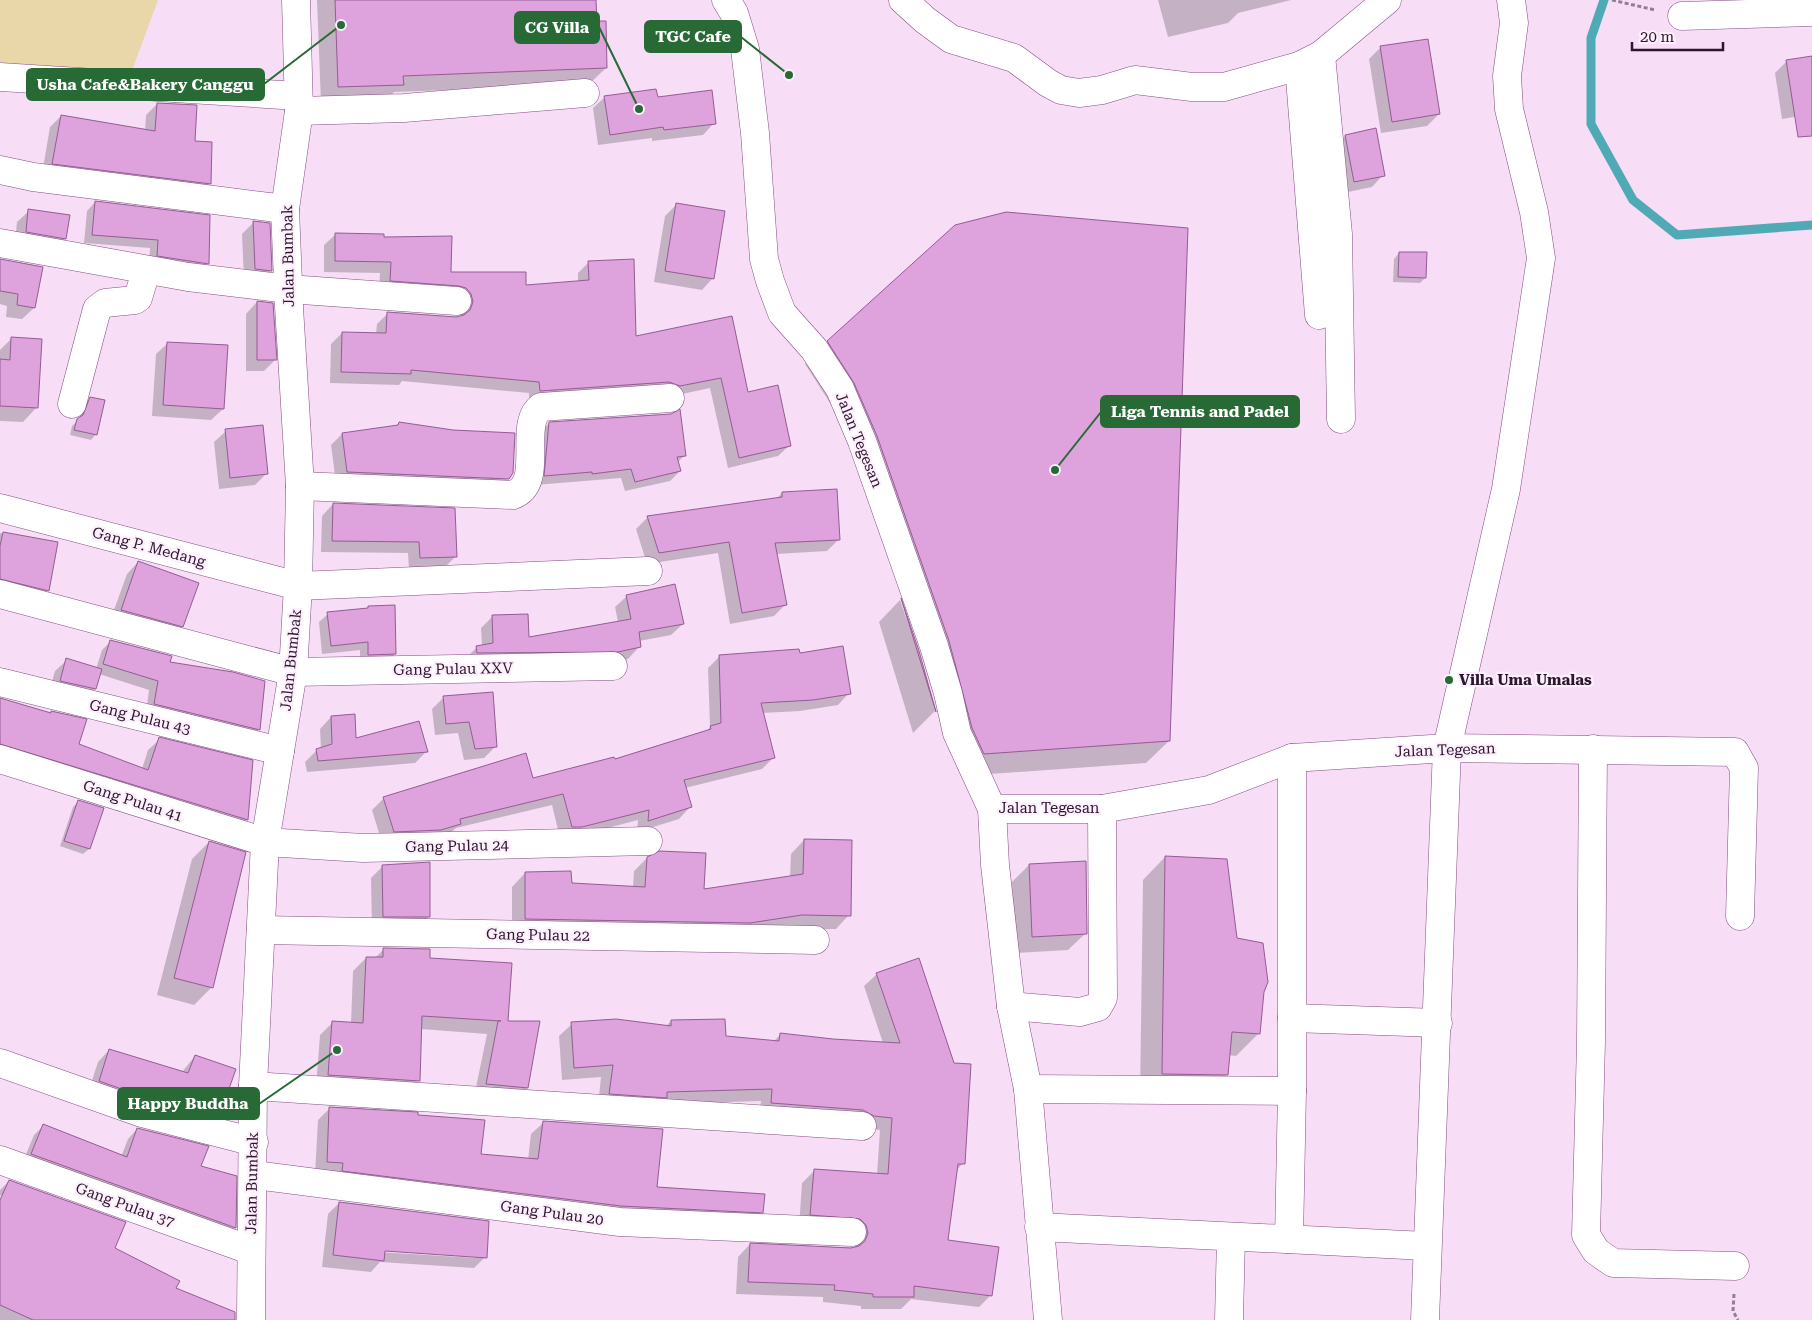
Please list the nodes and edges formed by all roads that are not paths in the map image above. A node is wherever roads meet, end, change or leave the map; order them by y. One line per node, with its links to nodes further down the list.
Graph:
1 (296, 0): 11 (street, Jalan Bumbak)
2 (726, 0): 36 (street, Jalan Tegesan)
3 (903, 0): 8 (street)
4 (1387, 0): 8 (street)
5 (1511, 0): 30 (street)
6 (1812, 12): 7 (street)
7 (1682, 16)
8 (1310, 60): 18 (street); 21 (street)
9 (0, 77): 11 (street)
10 (585, 93): 11 (street)
11 (298, 104): 13 (street, Jalan Bumbak)
12 (0, 170): 13 (street)
13 (286, 209): 16 (street, Jalan Bumbak)
14 (0, 243): 15 (street)
15 (146, 271): 16 (street); 20 (street)
16 (288, 289): 17 (street); 22 (street, Jalan Bumbak)
17 (457, 301)
18 (1319, 315)
19 (670, 398): 22 (street)
20 (72, 404)
21 (1341, 419)
22 (300, 486): 25 (street, Jalan Bumbak)
23 (0, 508): 25 (street, Gang P. Medang)
24 (648, 571): 25 (street, Gang P. Medang)
25 (298, 586): 28 (street, Jalan Bumbak)
26 (0, 594): 28 (street, Gang Pulau XXV)
27 (612, 666): 28 (street, Gang Pulau XXV)
28 (293, 672): 32 (street, Jalan Bumbak)
29 (0, 682): 32 (street, Gang Pulau 43)
30 (1447, 748): 31 (street, Jalan Tegesan); 33 (street, Jalan Tegesan); 44 (street)
31 (1593, 749): 39 (street, Jalan Tegesan); 59 (street)
32 (280, 751): 38 (street, Jalan Bumbak)
33 (1292, 758): 35 (street, Jalan Tegesan); 43 (street)
34 (0, 759): 38 (street, Gang Pulau 41)
35 (1102, 809): 36 (street, Jalan Tegesan); 42 (street)
36 (992, 810): 42 (street)
37 (648, 841): 38 (street, Gang Pulau 24)
38 (265, 842): 40 (street, Jalan Bumbak)
39 (1740, 916)
40 (261, 930): 41 (street, Gang Pulau 22); 46 (street, Jalan Bumbak)
41 (815, 940)
42 (1011, 1006): 47 (street)
43 (1292, 1018): 44 (street); 48 (street)
44 (1438, 1023): 57 (street)
45 (0, 1064): 50 (street)
46 (253, 1086): 49 (street); 50 (street, Jalan Bumbak)
47 (1028, 1089): 48 (street); 53 (street)
48 (1292, 1092): 56 (street)
49 (862, 1126)
50 (254, 1142): 52 (street, Jalan Bumbak)
51 (0, 1160): 58 (street, Gang Pulau 37)
52 (254, 1175): 54 (street, Gang Pulau 20); 58 (street, Jalan Bumbak)
53 (1039, 1227): 55 (street); 61 (street)
54 (852, 1232)
55 (1231, 1237): 56 (street); 62 (street)
56 (1289, 1239): 57 (street)
57 (1426, 1246): 63 (street)
58 (250, 1250): 60 (street, Jalan Bumbak)
59 (1734, 1266)
60 (251, 1320)
61 (1048, 1320)
62 (1229, 1320)
63 (1425, 1320)

